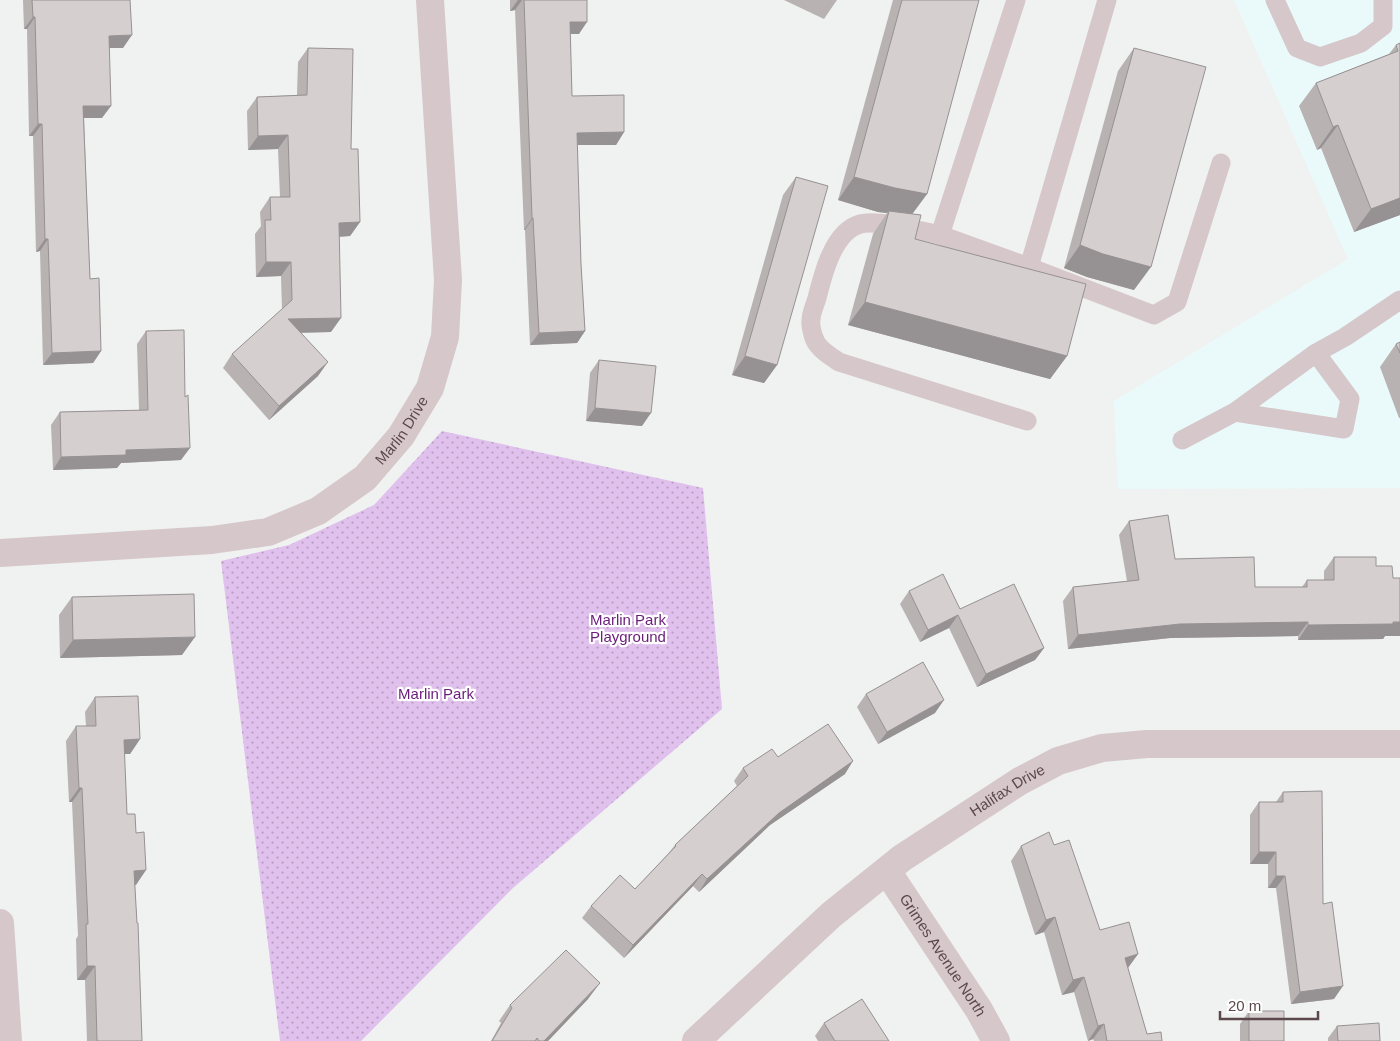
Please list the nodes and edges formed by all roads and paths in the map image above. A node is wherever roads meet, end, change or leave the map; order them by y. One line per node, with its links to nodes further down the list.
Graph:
1 (430, 0): 14 (street, Marlin Drive)
2 (1016, 0): 7 (lane)
3 (1107, 0): 8 (lane)
4 (1275, 0): 5 (lane)
5 (1383, 0)
6 (1221, 163): 8 (lane)
7 (940, 235): 8 (lane); 12 (lane)
8 (1029, 267)
9 (1400, 300): 10 (lane)
10 (1316, 353): 11 (lane); 11 (lane)
11 (1235, 412): 13 (lane)
12 (1026, 421)
13 (1182, 440)
14 (0, 553)
15 (1400, 744): 16 (street, Halifax Drive)
16 (887, 871): 19 (street, Halifax Drive); 20 (street, Grimes Avenue North)
17 (0, 923): 18 (street)
18 (8, 1041)
19 (696, 1041)
20 (996, 1041)

